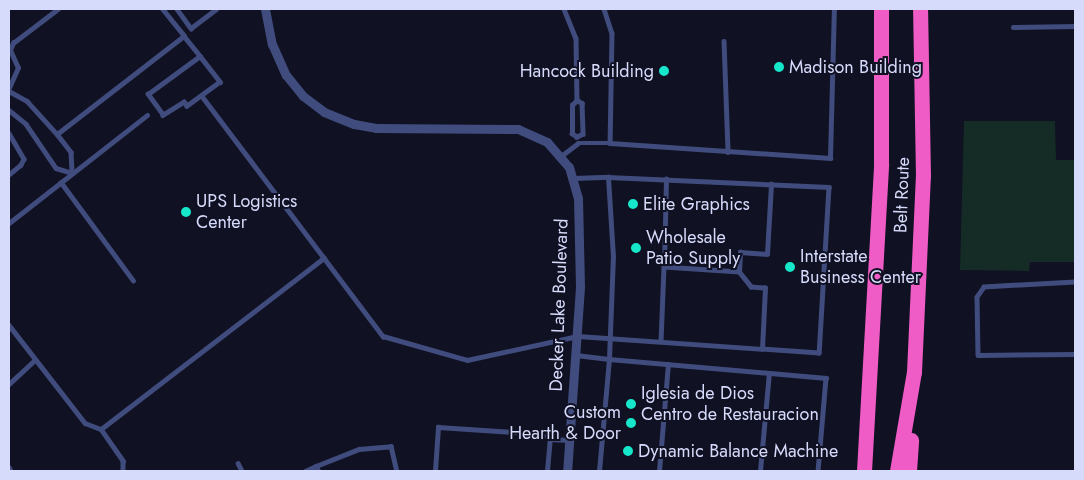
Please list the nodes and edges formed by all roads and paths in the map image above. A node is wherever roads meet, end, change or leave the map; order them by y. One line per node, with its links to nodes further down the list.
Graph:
1 (58, 9): 16 (lane)
2 (162, 9): 13 (lane)
3 (177, 9): 4 (lane)
4 (216, 9)
5 (265, 9): 26 (street, Decker Lake Boulevard)
6 (564, 9): 18 (lane)
7 (604, 9): 24 (lane)
8 (834, 9): 25 (lane)
9 (881, 9): 71 (highway, Belt Route)
10 (920, 9): 50 (highway, Belt Route)
11 (1075, 26): 12 (lane)
12 (1013, 27)
13 (184, 36): 15 (lane); 22 (lane)
14 (724, 41): 25 (lane)
15 (200, 56): 17 (lane); 17 (lane)
16 (9, 89): 22 (lane)
17 (202, 96): 35 (lane)
18 (577, 100): 23 (lane); 23 (lane)
19 (9, 110): 27 (lane)
20 (147, 116): 27 (lane)
21 (9, 133): 28 (lane)
22 (57, 134): 27 (lane)
23 (577, 140): 24 (lane); 26 (lane)
24 (610, 143): 25 (lane)
25 (728, 152)
26 (561, 156): 30 (street, Decker Lake Boulevard)
27 (72, 174): 32 (lane)
28 (9, 175)
29 (608, 177): 30 (lane); 31 (lane); 42 (lane)
30 (574, 178): 41 (street, Decker Lake Boulevard)
31 (666, 180): 33 (lane); 36 (lane)
32 (61, 182): 34 (lane); 38 (lane)
33 (770, 184): 37 (lane); 44 (lane)
34 (9, 223)
35 (324, 258): 41 (lane); 53 (lane)
36 (664, 266): 37 (lane); 43 (lane)
37 (739, 272): 44 (lane)
38 (134, 280)
39 (1075, 282): 45 (lane)
40 (9, 325): 48 (lane)
41 (578, 336): 42 (lane); 46 (street, Decker Lake Boulevard)
42 (611, 338): 43 (lane); 47 (lane)
43 (662, 341): 44 (lane)
44 (762, 350)
45 (1075, 354)
46 (576, 355): 47 (lane); 55 (street, Decker Lake Boulevard)
47 (609, 359): 49 (lane); 67 (lane)
48 (36, 360): 52 (lane); 53 (lane)
49 (668, 364): 51 (lane); 68 (lane)
50 (914, 372): 72 (highway, Belt Route); 73 (highway)
51 (769, 373): 69 (lane); 70 (lane)
52 (9, 384)
53 (101, 428): 60 (lane)
54 (550, 439): 55 (lane); 64 (lane); 65 (lane)
55 (569, 440): 66 (street, Decker Lake Boulevard)
56 (238, 463): 61 (lane)
57 (9, 467): 59 (lane)
58 (317, 469): 62 (lane); 63 (lane)
59 (11, 471)
60 (123, 471)
61 (242, 471)
62 (305, 471)
63 (397, 471)
64 (435, 471)
65 (547, 471)
66 (567, 471)
67 (599, 471)
68 (659, 471)
69 (760, 471)
70 (818, 471)
71 (864, 471)
72 (897, 471)
73 (909, 471)

